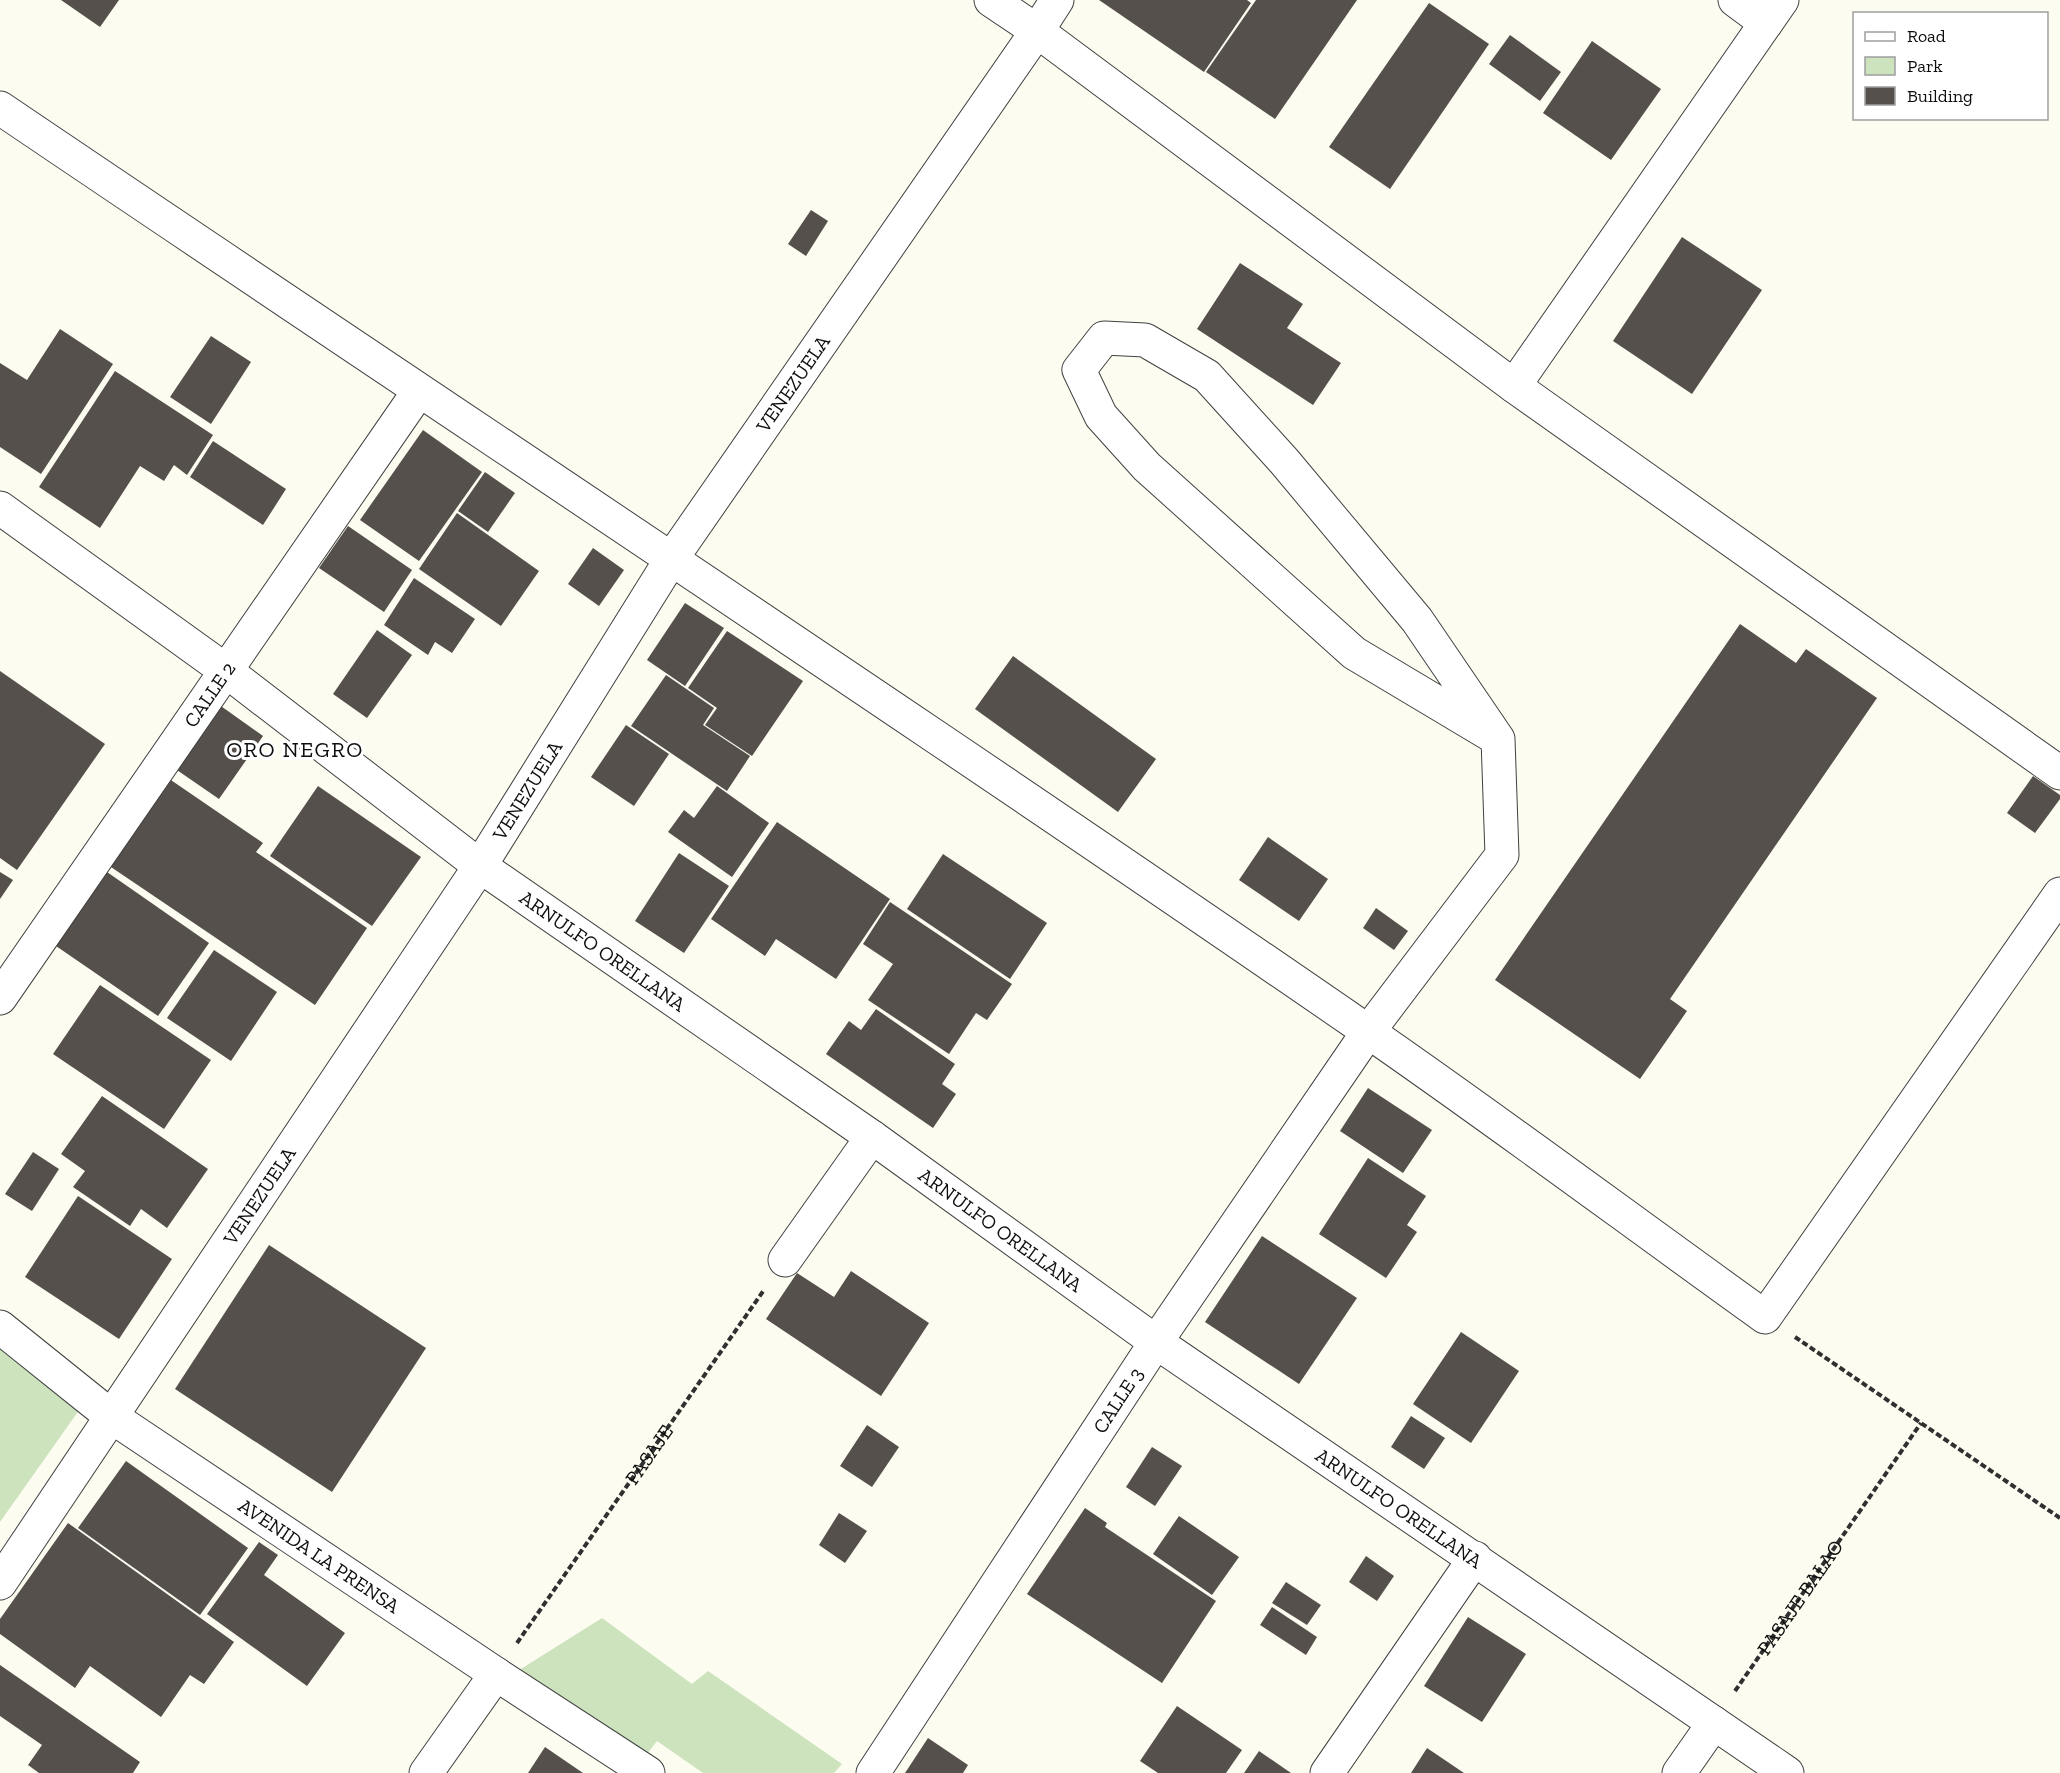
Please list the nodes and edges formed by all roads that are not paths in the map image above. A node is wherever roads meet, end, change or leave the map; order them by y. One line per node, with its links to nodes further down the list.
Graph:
1 (991, 0): 5 (street)
2 (1057, 0): 5 (street, VENEZUELA)
3 (1735, 0): 4 (street)
4 (1774, 12): 7 (street)
5 (1037, 31): 7 (street); 10 (street, VENEZUELA)
6 (0, 108): 8 (street)
7 (1515, 386): 13 (street)
8 (419, 391): 10 (street); 11 (street, CALLE 2)
9 (0, 508): 11 (street, ARNULFO ORELLANA)
10 (672, 558): 14 (street, VENEZUELA); 17 (street)
11 (225, 670): 14 (street, ARNULFO ORELLANA); 16 (street, CALLE 2)
12 (1498, 739): 12 (street); 17 (street, CALLE 3)
13 (2060, 773)
14 (480, 866): 18 (street, ARNULFO ORELLANA); 22 (street, VENEZUELA)
15 (2060, 894): 17 (street)
16 (0, 998)
17 (1368, 1032): 21 (street, CALLE 3)
18 (872, 1137): 19 (street); 21 (street, ARNULFO ORELLANA)
19 (785, 1260)
20 (0, 1327): 22 (street, AVENIDA LA PRENSA)
21 (1156, 1342): 23 (street, ARNULFO ORELLANA); 29 (street, CALLE 3)
22 (112, 1417): 24 (street, VENEZUELA); 25 (street, AVENIDA LA PRENSA)
23 (1475, 1558): 26 (street, ARNULFO ORELLANA); 30 (street)
24 (0, 1583)
25 (496, 1674): 27 (street); 28 (street, AVENIDA LA PRENSA)
26 (1714, 1723): 31 (street); 32 (street, ARNULFO ORELLANA)
27 (426, 1773)
28 (648, 1773)
29 (873, 1773)
30 (1327, 1773)
31 (1679, 1773)
32 (1787, 1773)

